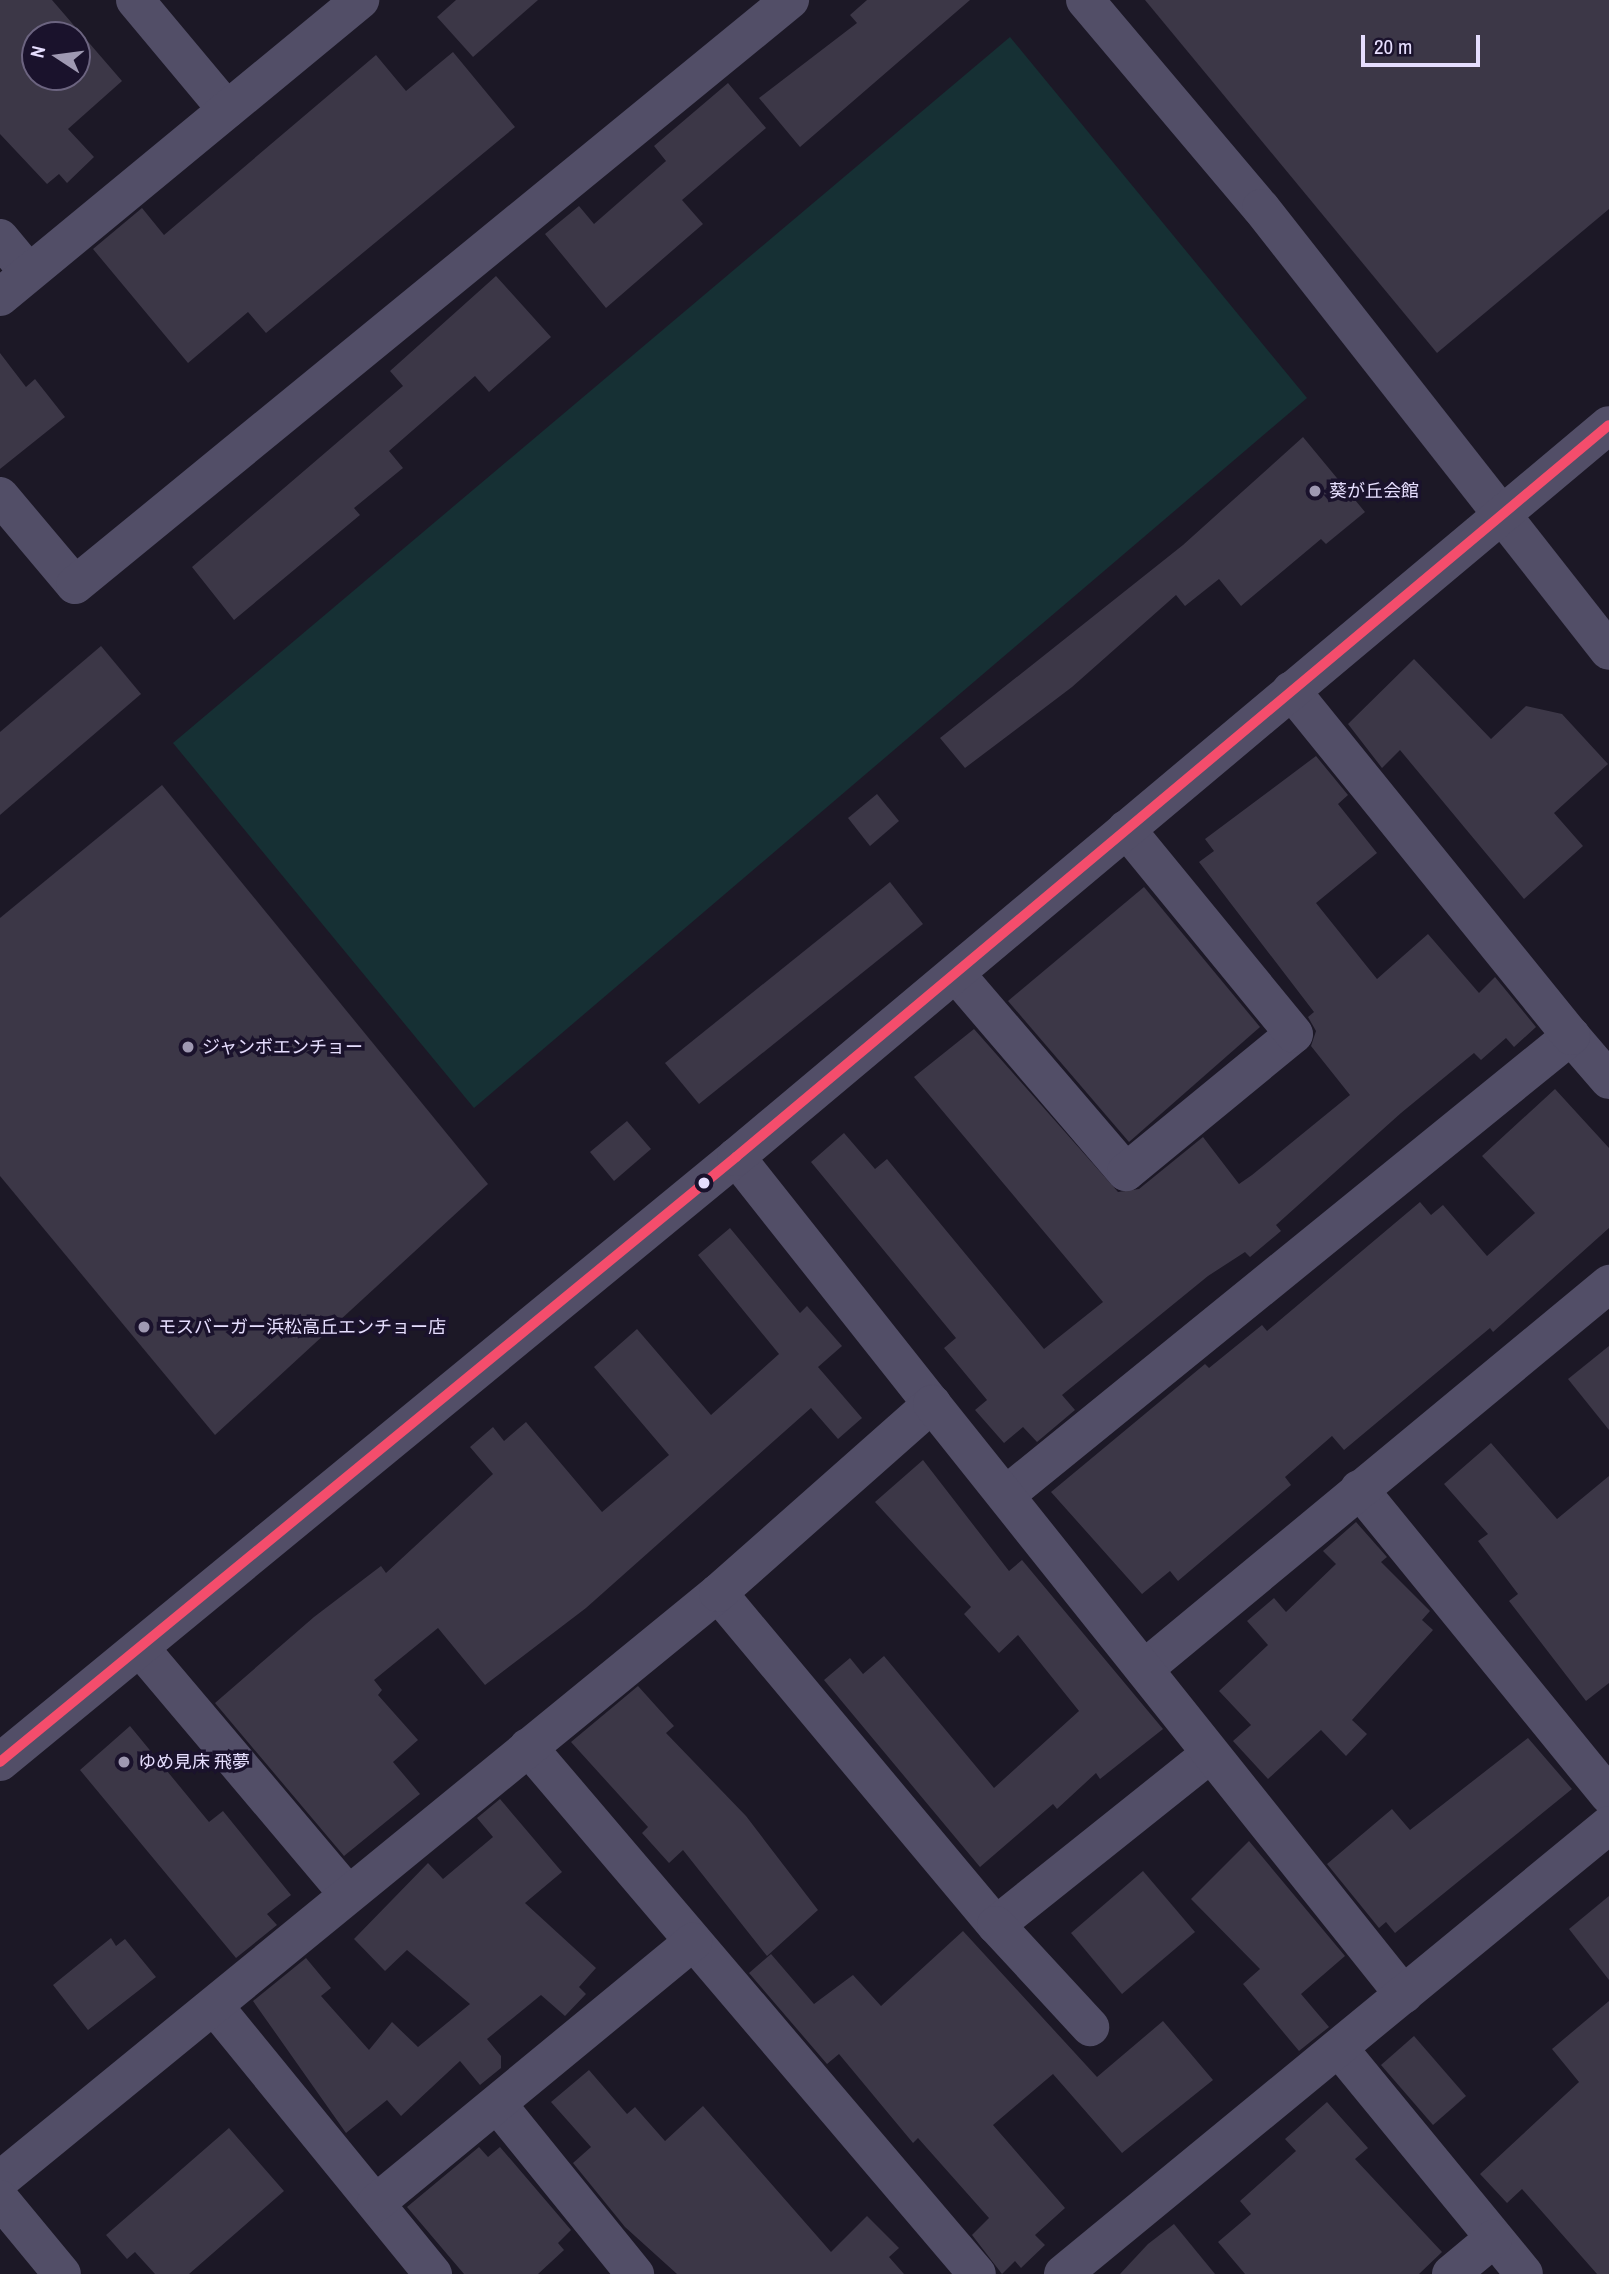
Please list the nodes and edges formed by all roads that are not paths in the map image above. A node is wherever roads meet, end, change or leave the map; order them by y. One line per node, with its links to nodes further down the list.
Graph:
1 (135, 0): 5 (street)
2 (360, 0): 5 (street)
3 (790, 0): 10 (street)
4 (1085, 0): 11 (street)
5 (228, 110): 7 (street)
6 (0, 238): 7 (street)
7 (29, 273): 8 (street)
8 (0, 297)
9 (1609, 425): 11 (street)
10 (0, 496)
11 (1498, 515): 12 (street); 13 (street)
12 (1609, 651)
13 (1291, 690): 14 (street); 16 (street)
14 (1126, 830): 15 (street); 15 (street)
15 (956, 974): 18 (street)
16 (1572, 1035): 17 (street); 22 (street)
17 (1609, 1080)
18 (736, 1157): 20 (street); 24 (street)
19 (1609, 1284): 21 (street)
20 (932, 1404): 22 (street); 23 (street)
21 (1359, 1489): 25 (street); 29 (street)
22 (1007, 1494): 25 (street)
23 (718, 1593): 26 (street); 32 (street)
24 (140, 1648): 28 (street); 31 (street)
25 (1144, 1669): 27 (street)
26 (528, 1747): 31 (street); 33 (street)
27 (1209, 1755): 32 (street); 34 (street)
28 (0, 1762)
29 (1609, 1795)
30 (1609, 1825): 34 (street)
31 (346, 1892): 35 (street)
32 (996, 1925): 36 (street)
33 (693, 1942): 38 (street); 46 (street)
34 (1404, 1995): 37 (street)
35 (215, 2007): 39 (street); 41 (street)
36 (1090, 2027)
37 (1341, 2051): 42 (street); 47 (street)
38 (498, 2105): 41 (street); 45 (street)
39 (0, 2180)
40 (0, 2199): 43 (street)
41 (376, 2203): 44 (street)
42 (1493, 2239): 48 (street); 49 (street)
43 (62, 2274)
44 (433, 2274)
45 (635, 2274)
46 (977, 2274)
47 (1063, 2274)
48 (1451, 2274)
49 (1524, 2274)

